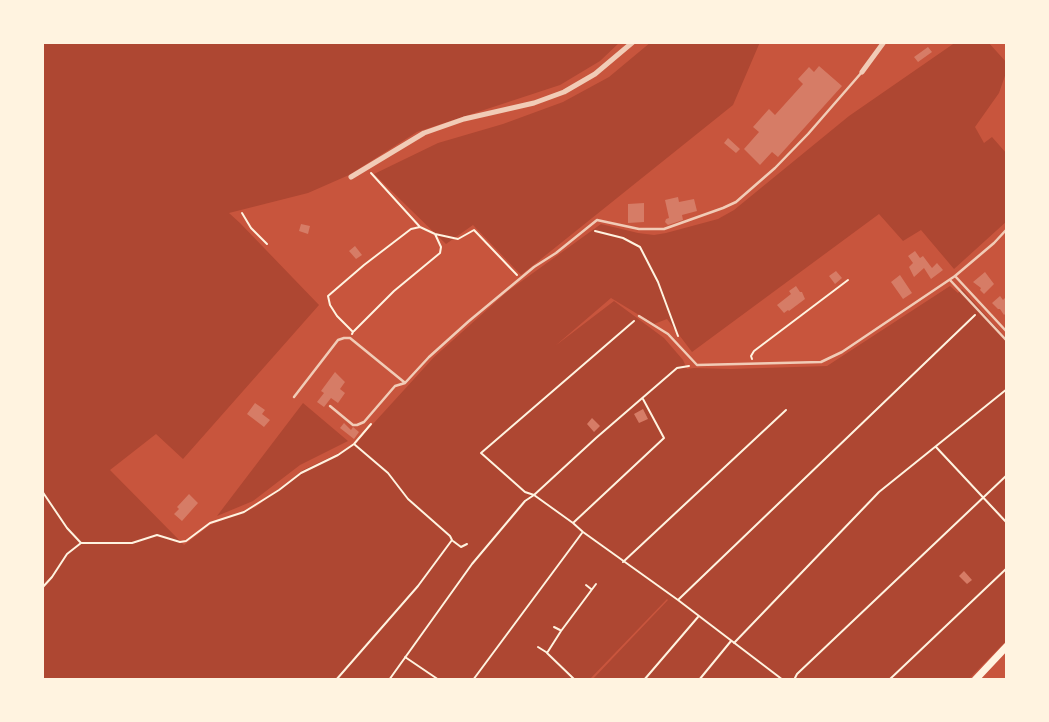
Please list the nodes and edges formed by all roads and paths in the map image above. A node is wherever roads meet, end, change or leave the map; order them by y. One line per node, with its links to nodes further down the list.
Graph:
1 (633, 42): 4 (street)
2 (884, 42): 3 (street)
3 (862, 72): 8 (lane)
4 (365, 168): 5 (street); 7 (path)
5 (351, 177)
6 (242, 213): 11 (path)
7 (420, 227): 10 (path); 18 (path)
8 (588, 229): 13 (lane); 22 (path)
9 (1007, 229): 12 (lane)
10 (435, 234): 13 (path); 18 (path)
11 (268, 244)
12 (955, 276): 15 (lane); 19 (lane)
13 (520, 279): 25 (lane)
14 (848, 280): 23 (path)
15 (950, 280): 16 (lane); 23 (lane)
16 (979, 312): 21 (lane); 48 (path)
17 (639, 316): 22 (lane); 34 (path)
18 (353, 332): 20 (path)
19 (1007, 332)
20 (350, 338): 25 (lane); 27 (lane)
21 (1007, 341)
22 (681, 347): 24 (lane)
23 (752, 364): 24 (lane)
24 (696, 365): 28 (path)
25 (405, 383): 29 (lane)
26 (1007, 389): 31 (path)
27 (294, 397)
28 (643, 398): 34 (path); 36 (path)
29 (330, 406)
30 (786, 410): 42 (path)
31 (935, 446): 35 (path); 54 (path)
32 (1007, 475): 35 (path)
33 (42, 491): 40 (path)
34 (534, 495): 36 (path); 58 (path)
35 (983, 498): 37 (path); 67 (path)
36 (573, 523): 38 (path)
37 (1007, 523)
38 (583, 532): 42 (path); 62 (path)
39 (452, 540): 40 (path); 41 (path); 59 (path)
40 (81, 543): 46 (path)
41 (467, 544)
42 (624, 562): 48 (path)
43 (1007, 568): 68 (path)
44 (596, 584): 47 (path)
45 (586, 585): 47 (path)
46 (42, 588)
47 (592, 589): 50 (path)
48 (678, 600): 51 (path)
49 (566, 611): 50 (path)
50 (572, 615): 53 (path)
51 (699, 616): 54 (path); 64 (path)
52 (554, 627): 53 (path)
53 (561, 631): 57 (path)
54 (733, 642): 65 (path); 66 (path)
55 (1007, 646): 69 (main road)
56 (538, 647): 57 (path)
57 (547, 653): 63 (path)
58 (405, 657): 60 (path); 61 (path)
59 (336, 680)
60 (389, 680)
61 (439, 680)
62 (473, 680)
63 (575, 680)
64 (643, 680)
65 (699, 680)
66 (783, 680)
67 (794, 680)
68 (889, 680)
69 (975, 680)

